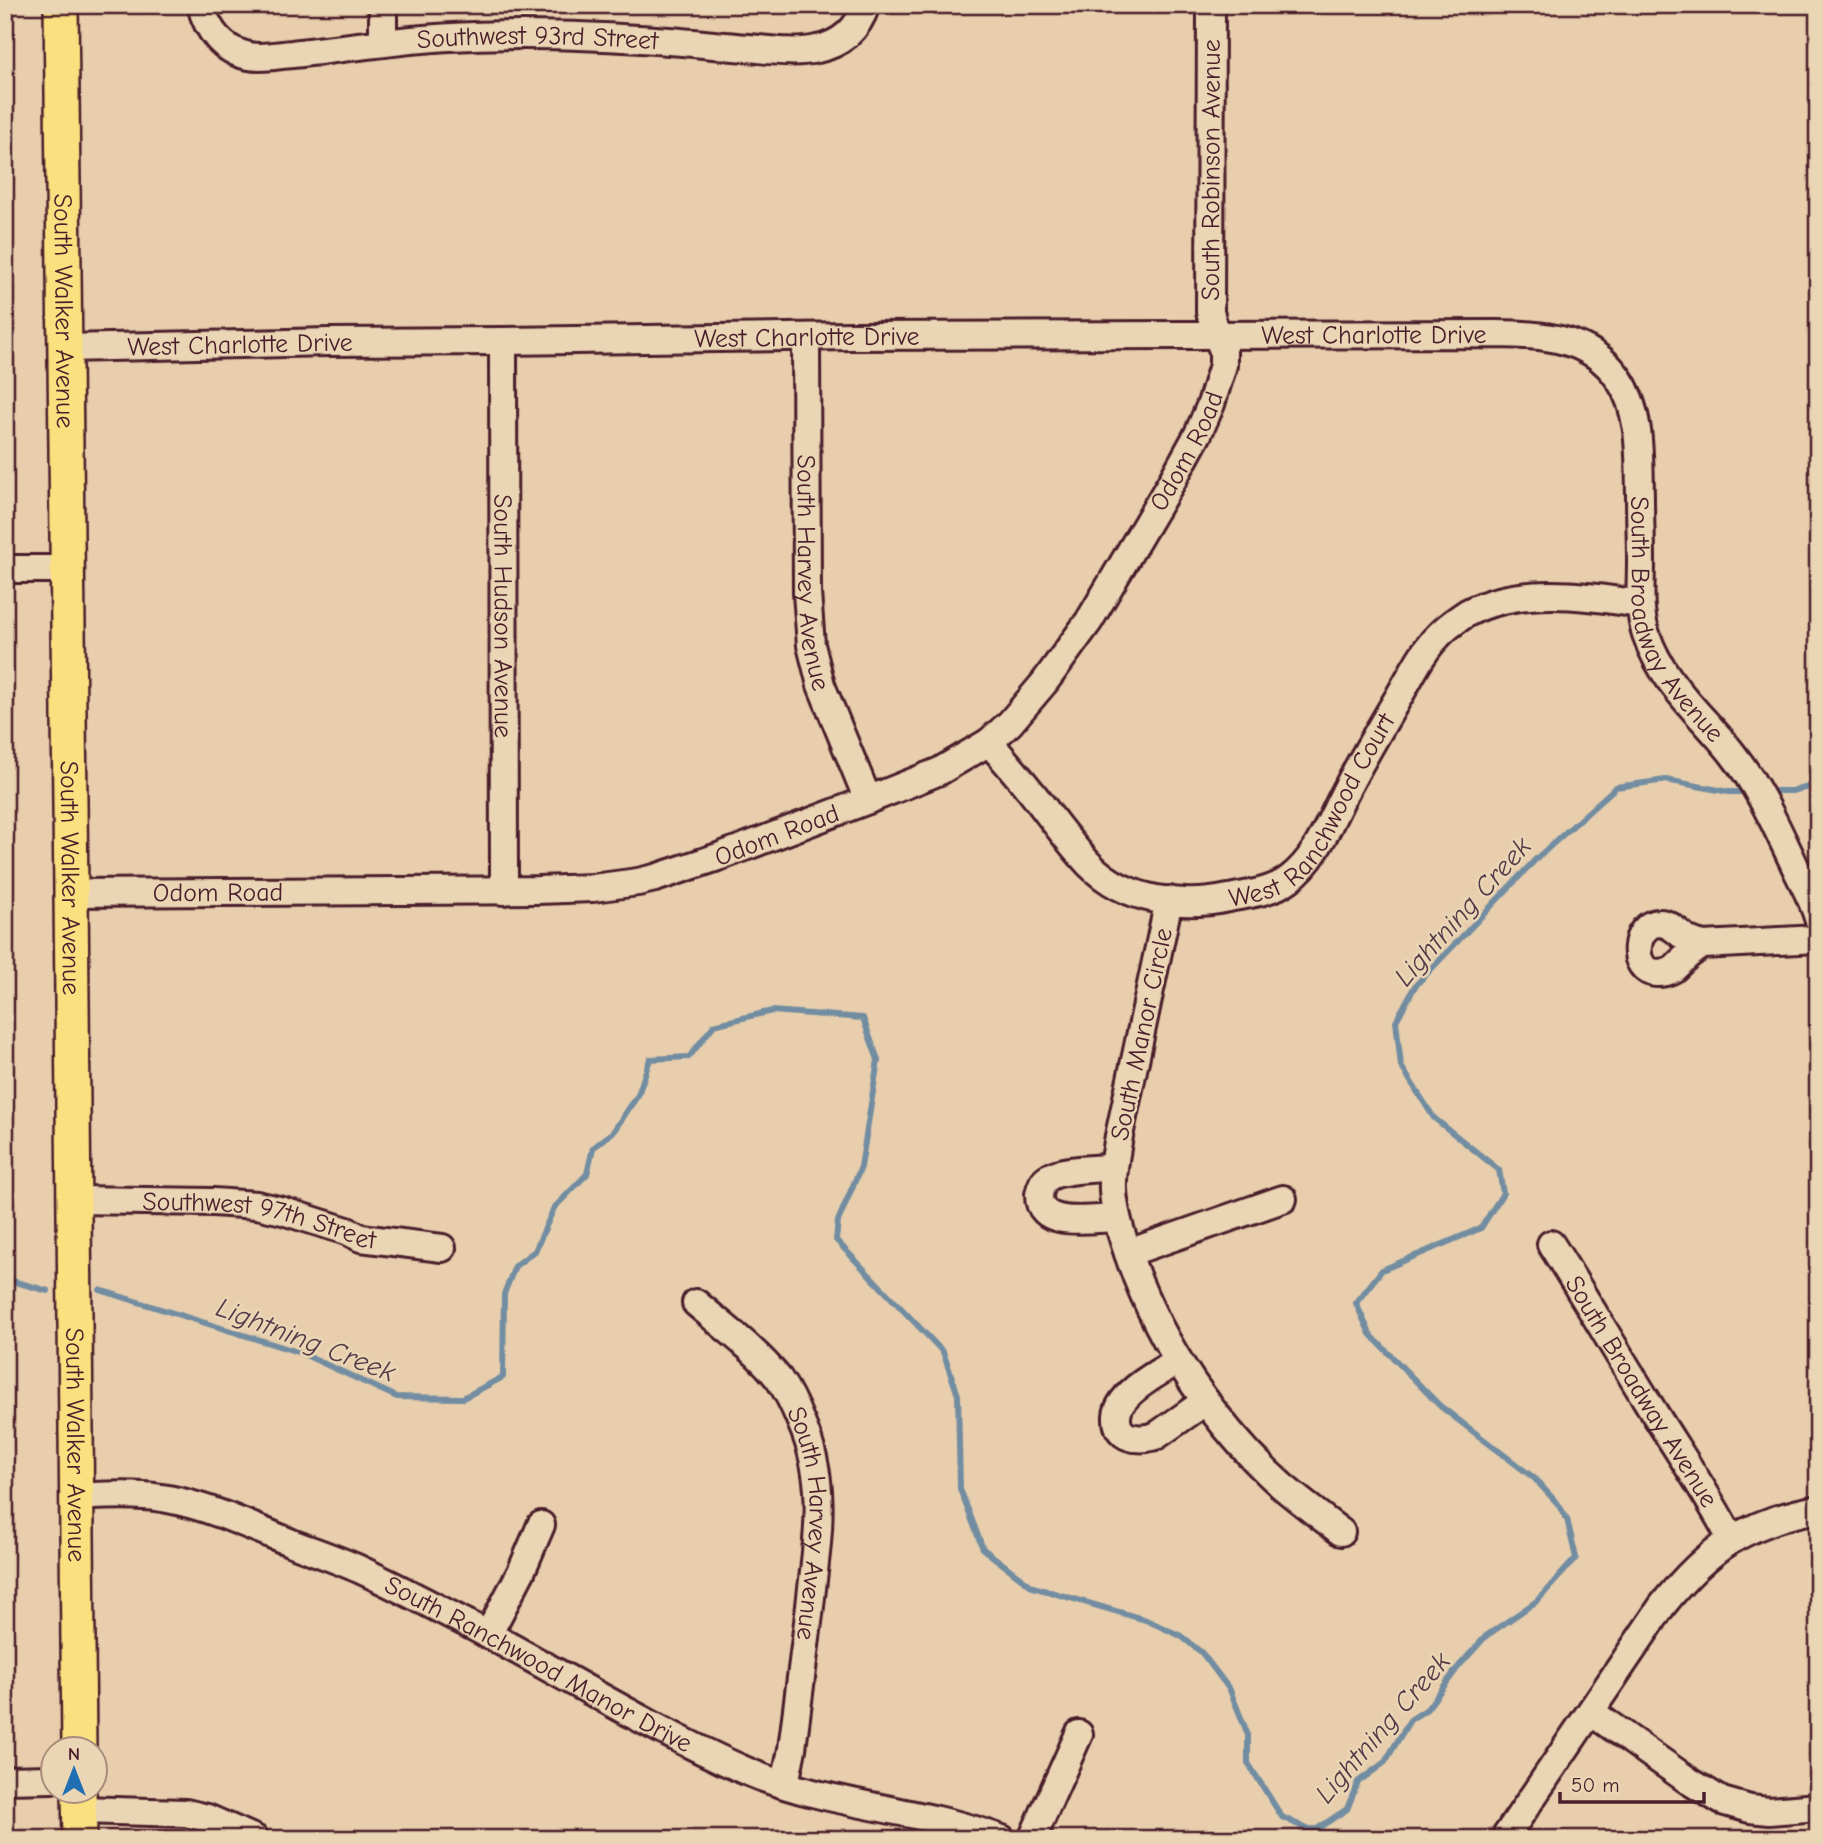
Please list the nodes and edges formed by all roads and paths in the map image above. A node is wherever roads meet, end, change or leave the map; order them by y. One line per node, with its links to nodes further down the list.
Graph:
1 (61, 5): 11 (main road, South Walker Avenue)
2 (201, 5): 6 (street, Southwest 93rd Street)
3 (383, 5): 6 (street)
4 (866, 5): 6 (street, Southwest 93rd Street)
5 (1211, 5): 7 (street, South Robinson Avenue)
6 (383, 43)
7 (1216, 334): 8 (street, West Charlotte Drive); 9 (street, West Charlotte Drive); 15 (street, Odom Road)
8 (1548, 336): 14 (street, South Broadway Avenue)
9 (806, 337): 10 (street, West Charlotte Drive); 16 (street, South Harvey Avenue)
10 (503, 341): 11 (street, West Charlotte Drive); 17 (street, South Hudson Avenue)
11 (65, 348): 13 (main road, South Walker Avenue)
12 (5, 569): 13 (street)
13 (68, 569): 18 (main road, South Walker Avenue)
14 (1639, 604): 19 (street, West Ranchwood Court); 20 (street, South Broadway Avenue)
15 (989, 742): 16 (street, Odom Road); 19 (street, West Ranchwood Court)
16 (868, 800): 17 (street, Odom Road)
17 (504, 891): 18 (street, Odom Road)
18 (71, 893): 25 (main road, South Walker Avenue)
19 (1169, 900): 23 (street, South Manor Circle)
20 (1818, 918)
21 (1818, 939): 22 (street)
22 (1703, 945)
23 (1114, 1167): 26 (street, South Manor Circle); 26 (street, South Manor Circle)
24 (1283, 1199): 29 (street)
25 (75, 1200): 28 (street, Southwest 97th Street); 33 (main road, South Walker Avenue)
26 (1117, 1218): 29 (street, South Manor Circle)
27 (1551, 1244): 37 (street, South Broadway Avenue)
28 (442, 1248)
29 (1128, 1253): 31 (street, South Manor Circle)
30 (696, 1303): 44 (street, South Harvey Avenue)
31 (1178, 1361): 32 (street, South Manor Circle); 32 (street)
32 (1206, 1401): 36 (street, South Manor Circle)
33 (78, 1496): 38 (street, South Ranchwood Manor Drive); 41 (main road, South Walker Avenue)
34 (1818, 1509): 37 (street)
35 (541, 1525): 38 (street)
36 (1341, 1532)
37 (1731, 1539): 39 (street)
38 (488, 1635): 44 (street, South Ranchwood Manor Drive)
39 (1591, 1712): 45 (street); 50 (street)
40 (1079, 1734): 49 (street)
41 (79, 1736)
42 (38, 1779): 43 (street)
43 (5, 1780)
44 (785, 1784): 48 (street, South Ranchwood Manor Drive)
45 (1818, 1807)
46 (79, 1813): 47 (street)
47 (255, 1839)
48 (1002, 1839)
49 (1032, 1839)
50 (1504, 1839)

